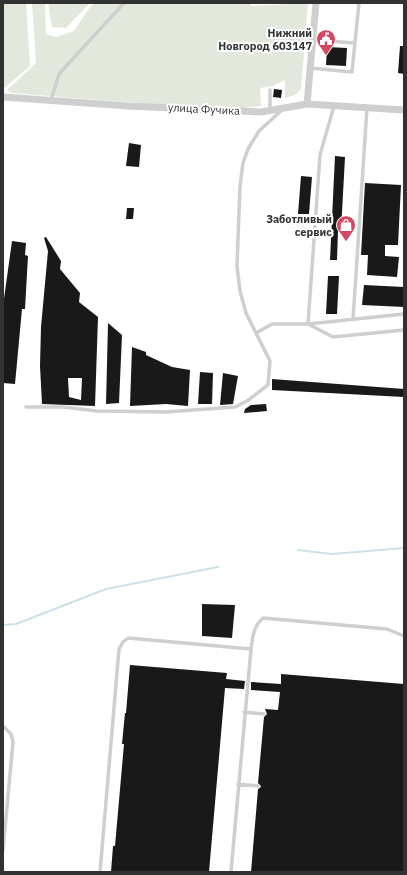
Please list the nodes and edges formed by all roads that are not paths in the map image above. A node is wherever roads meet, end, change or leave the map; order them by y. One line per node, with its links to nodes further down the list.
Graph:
1 (124, 3): 10 (lane)
2 (316, 3): 5 (street)
3 (354, 3): 4 (lane)
4 (359, 3): 6 (lane)
5 (313, 40): 6 (lane); 7 (street)
6 (355, 43): 7 (lane)
7 (311, 68): 11 (street)
8 (270, 90): 16 (lane)
9 (3, 97): 10 (street, улица Фучика)
10 (51, 100): 16 (street, улица Фучика)
11 (308, 104): 12 (street, улица Фучика); 13 (street, улица Фучика)
12 (334, 106): 14 (street, улица Фучика); 19 (lane)
13 (284, 108): 16 (street, улица Фучика); 21 (lane)
14 (367, 108): 15 (street, улица Фучика); 18 (lane)
15 (404, 110)
16 (270, 111)
17 (404, 314): 18 (lane)
18 (353, 319): 19 (lane)
19 (308, 324): 20 (lane); 21 (lane)
20 (404, 330)
21 (256, 333): 22 (lane)
22 (26, 407)
23 (404, 636): 24 (lane)
24 (251, 649): 25 (lane); 31 (lane)
25 (244, 712): 26 (lane); 28 (lane)
26 (264, 714)
27 (3, 726): 30 (lane)
28 (238, 784): 29 (lane); 32 (lane)
29 (258, 786)
30 (3, 850)
31 (100, 872)
32 (231, 872)

